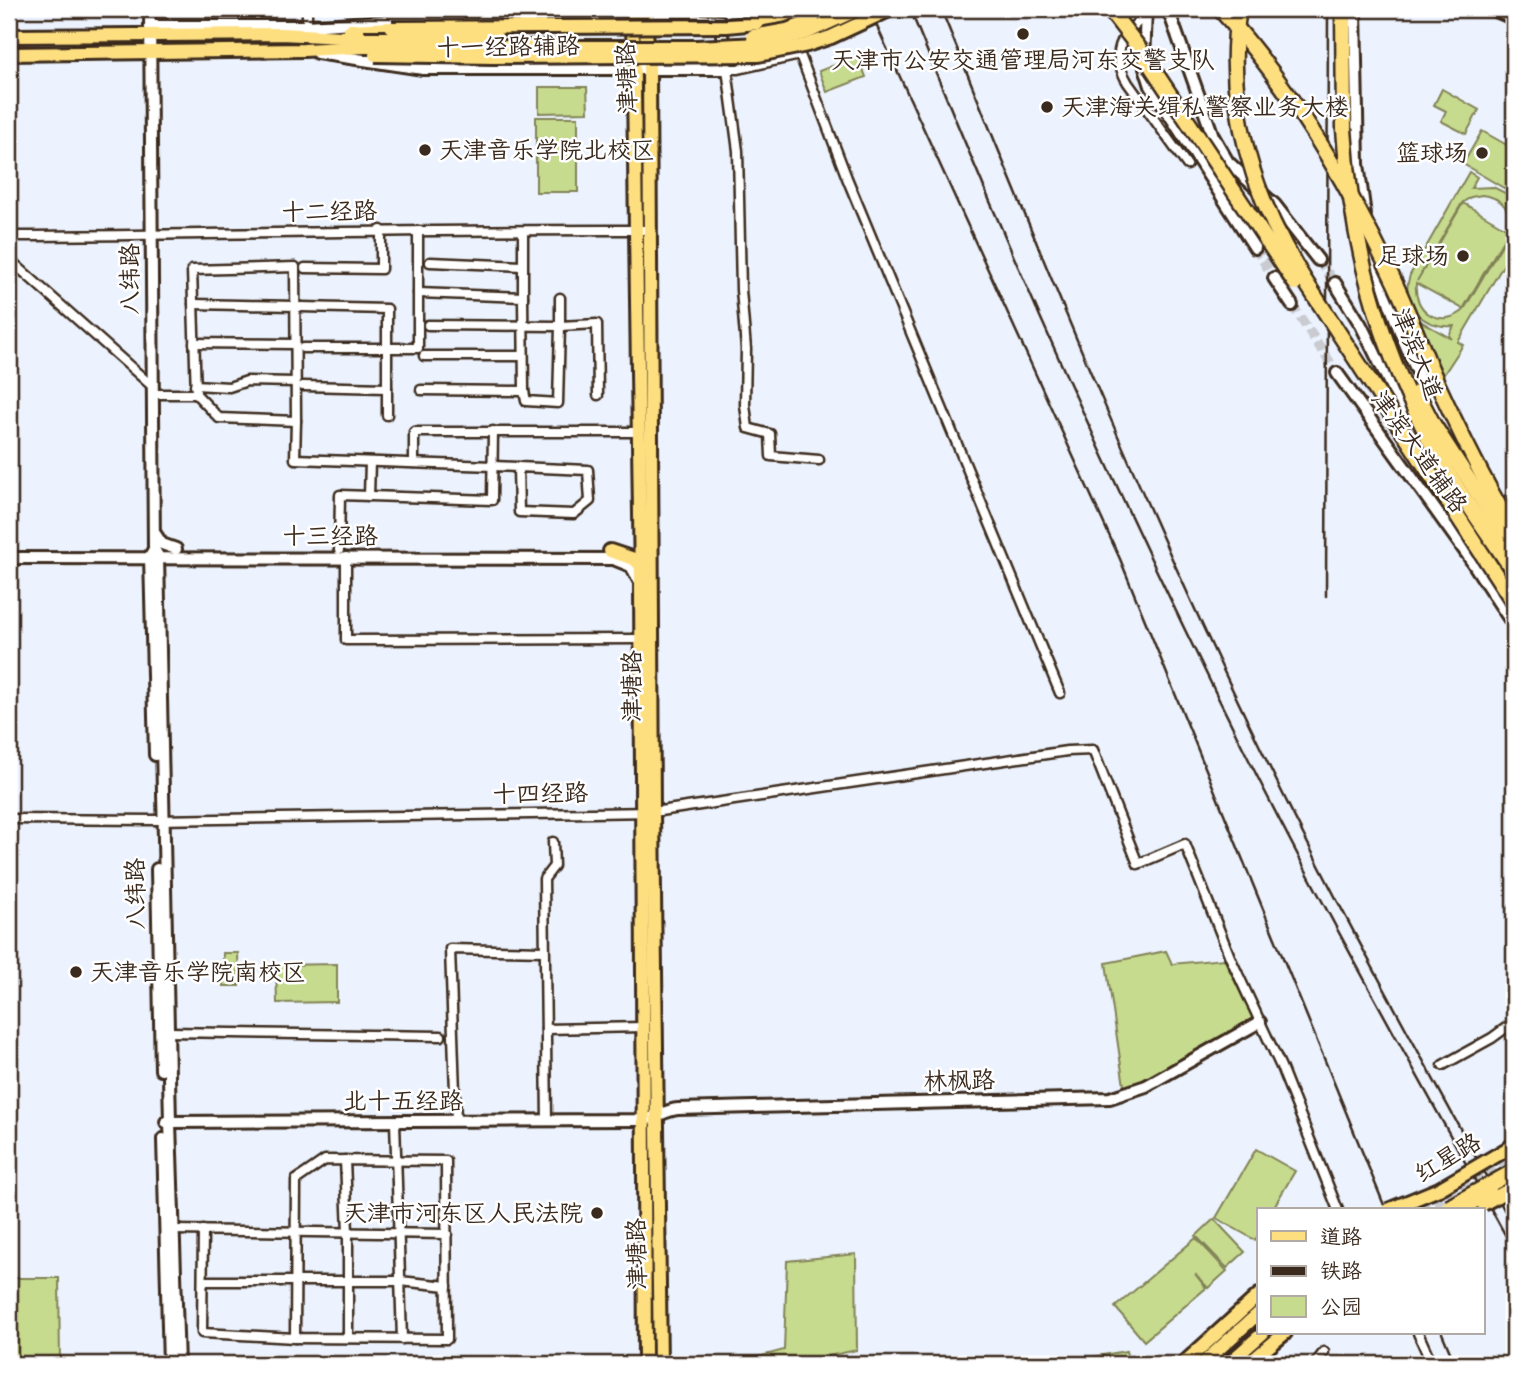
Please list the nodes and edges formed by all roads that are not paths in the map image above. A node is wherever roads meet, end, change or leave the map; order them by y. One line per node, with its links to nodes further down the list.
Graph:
1 (150, 9): 22 (street, 八纬路)
2 (306, 9): 21 (street)
3 (788, 9): 20 (highway)
4 (816, 9): 20 (main road)
5 (843, 9): 25 (main road, bridge)
6 (859, 9): 25 (main road, bridge)
7 (891, 9): 26 (main road, bridge)
8 (1109, 9): 75 (highway, bridge)
9 (1168, 9): 42 (street)
10 (1220, 9): 85 (highway, bridge)
11 (1239, 9): 75 (highway, bridge)
12 (1343, 9): 57 (highway, 津滨大道, bridge)
13 (1355, 9): 83 (street)
14 (1490, 9): 19 (street)
15 (1504, 9): 19 (main road)
16 (1148, 11): 32 (street); 40 (street)
17 (639, 13): 18 (street, 十一经路辅路); 29 (main road, 津塘路); 30 (main road, 津塘路); 31 (street, 十一经路辅路)
18 (413, 14): 21 (street, 十一经路辅路)
19 (1514, 17)
20 (757, 23): 23 (main road, bridge)
21 (307, 26): 22 (street, 十一经路辅路)
22 (150, 30): 23 (main road); 24 (main road); 27 (street, 八纬路)
23 (281, 34): 25 (main road)
24 (9, 36)
25 (364, 42): 26 (main road)
26 (303, 50): 27 (main road); 29 (street, 十一经路辅路)
27 (150, 51): 28 (main road); 39 (street, 八纬路)
28 (9, 54)
29 (635, 67): 30 (street, 十一经路辅路); 34 (main road, 津塘路)
30 (649, 68): 31 (street, 十一经路辅路); 35 (main road, 津塘路)
31 (727, 69): 76 (street); 103 (street)
32 (1187, 165)
33 (381, 230): 36 (street, 十二经路); 39 (street, 十二经路); 45 (street)
34 (636, 230): 35 (street, 十二经路); 37 (street, 十二经路); 74 (main road, 津塘路)
35 (649, 230): 95 (main road, 津塘路)
36 (418, 231): 37 (street, 十二经路); 48 (street)
37 (523, 231): 44 (street)
38 (9, 236): 39 (street, 十二经路)
39 (151, 236): 66 (street, 八纬路)
40 (1255, 248)
41 (9, 259): 66 (street)
42 (1318, 260)
43 (430, 262): 44 (street)
44 (523, 266): 49 (street)
45 (305, 268)
46 (1274, 278): 52 (street)
47 (1335, 283): 75 (street, 津滨大道)
48 (418, 293): 49 (street); 60 (street)
49 (523, 296): 56 (street)
50 (561, 298): 55 (street)
51 (193, 304): 53 (street); 53 (street); 58 (street)
52 (1292, 304)
53 (298, 307): 59 (street); 60 (street)
54 (428, 325): 56 (street)
55 (560, 326): 56 (street); 69 (street); 70 (street)
56 (523, 327): 62 (street)
57 (1383, 331): 89 (highway, bridge); 97 (highway, 津滨大道, bridge)
58 (194, 343): 59 (street); 67 (street)
59 (299, 346): 60 (street); 64 (street)
60 (387, 347): 65 (street)
61 (424, 356): 62 (street)
62 (523, 356): 69 (street)
63 (1338, 373): 93 (street, 津滨大道辅路)
64 (299, 384): 65 (street); 67 (street); 72 (street)
65 (387, 388): 71 (street)
66 (152, 390): 67 (street); 86 (street, 八纬路)
67 (195, 390): 72 (street)
68 (421, 390): 69 (street)
69 (524, 391)
70 (598, 395)
71 (387, 415)
72 (296, 421): 77 (street)
73 (494, 432): 74 (street); 78 (street); 79 (street)
74 (639, 432): 95 (main road, 津塘路)
75 (1414, 441): 87 (street); 100 (highway, 津滨大道, bridge)
76 (819, 460)
77 (370, 462): 78 (street); 82 (street)
78 (414, 463): 79 (street)
79 (493, 466): 80 (street); 82 (street)
80 (519, 467): 80 (street)
81 (1514, 493): 83 (street)
82 (369, 496): 92 (street)
83 (1503, 508): 84 (street); 87 (street)
84 (1514, 523)
85 (1514, 531)
86 (154, 532): 88 (street); 91 (street, 八纬路)
87 (1479, 539): 93 (street); 99 (street)
88 (176, 549): 91 (street, 十三经路); 92 (street, 十三经路)
89 (1514, 550)
90 (9, 551): 91 (street, 十三经路)
91 (153, 553): 92 (street, 十三经路); 96 (street); 106 (street, 八纬路)
92 (342, 553): 94 (street, 十三经路); 102 (street)
93 (1467, 554): 101 (street, 津滨大道辅路)
94 (610, 555): 95 (main road); 98 (street)
95 (643, 557): 98 (main road, 津塘路)
96 (9, 558)
97 (1514, 572)
98 (646, 584): 102 (main road, 津塘路); 104 (main road, 津塘路)
99 (1514, 593)
100 (1514, 603)
101 (1514, 626)
102 (641, 639): 104 (main road, 津塘路)
103 (1060, 693)
104 (647, 812): 106 (street, 十四经路); 109 (street, 十四经路); 111 (main road, 津塘路); 116 (main road, 津塘路)
105 (9, 819): 106 (street, 十四经路)
106 (159, 820): 113 (street, 八纬路); 119 (street, 八纬路)
107 (553, 842): 108 (street)
108 (544, 951): 112 (street); 117 (street)
109 (1260, 1022): 116 (street, 林枫路); 127 (street)
110 (1514, 1023): 115 (street)
111 (643, 1027): 112 (street); 116 (main road, 津塘路)
112 (545, 1028): 118 (street)
113 (168, 1032): 114 (street); 119 (street, 八纬路)
114 (441, 1037)
115 (1443, 1065)
116 (650, 1119): 118 (street, 北十五经路); 154 (main road, 津塘路); 155 (main road, 津塘路)
117 (456, 1121): 118 (street, 北十五经路); 120 (street, 北十五经路)
118 (547, 1121)
119 (166, 1122): 120 (street, 北十五经路); 132 (street, 八纬路); 152 (street, 八纬路)
120 (395, 1122): 123 (street)
121 (1514, 1145): 126 (main road, 红星路, bridge)
122 (345, 1160): 123 (street); 134 (street); 135 (street)
123 (395, 1161): 136 (street); 137 (street)
124 (1514, 1172): 130 (highway, 红星路, bridge)
125 (1514, 1187): 131 (main road, bridge)
126 (1439, 1189): 128 (main road, bridge); 129 (main road, 红星路, bridge)
127 (1337, 1208)
128 (1393, 1208)
129 (1408, 1208)
130 (1454, 1208)
131 (1474, 1208)
132 (173, 1230): 133 (street); 153 (street, 八纬路)
133 (203, 1230): 134 (street); 139 (street)
134 (296, 1231): 135 (street); 138 (street)
135 (348, 1232): 136 (street); 140 (street)
136 (399, 1233): 137 (street); 141 (street)
137 (446, 1234): 142 (street)
138 (296, 1279): 139 (street); 140 (street); 148 (street)
139 (203, 1280): 148 (street)
140 (348, 1281): 141 (street); 149 (street)
141 (400, 1281): 142 (street); 150 (street)
142 (447, 1286): 150 (street)
143 (1257, 1297): 156 (main road)
144 (1257, 1316): 157 (main road)
145 (1262, 1334): 158 (main road)
146 (1284, 1334): 159 (main road)
147 (1418, 1334): 161 (street)
148 (295, 1338): 149 (street)
149 (348, 1338): 150 (street)
150 (402, 1339)
151 (1324, 1352): 160 (street)
152 (169, 1364)
153 (178, 1364)
154 (645, 1364)
155 (660, 1364)
156 (1183, 1364)
157 (1202, 1364)
158 (1228, 1364)
159 (1248, 1364)
160 (1315, 1364)
161 (1432, 1364)

